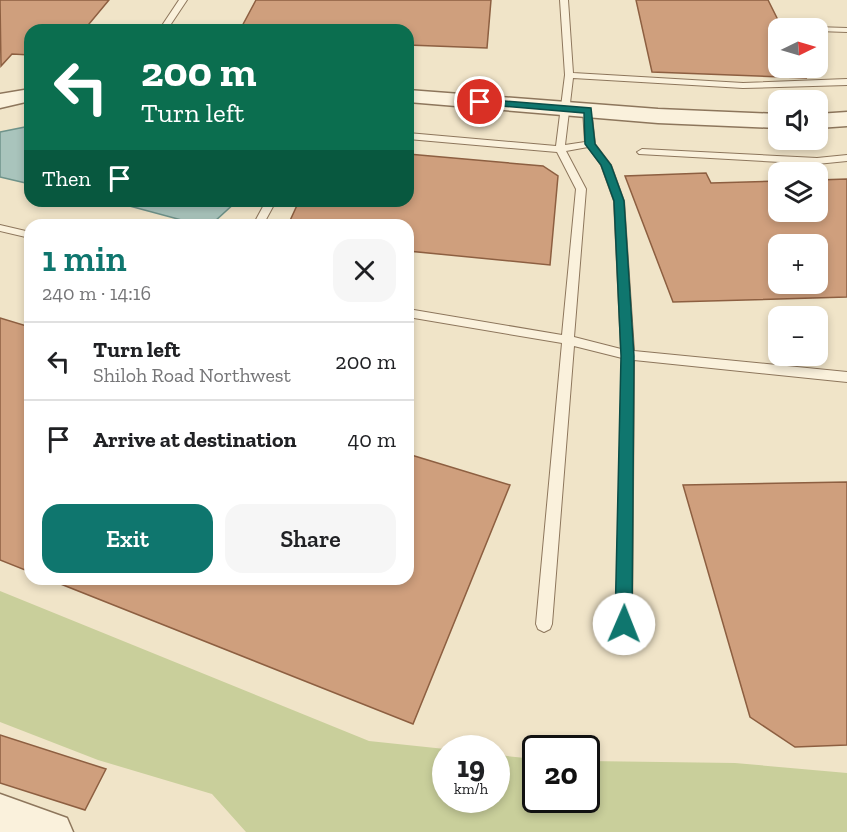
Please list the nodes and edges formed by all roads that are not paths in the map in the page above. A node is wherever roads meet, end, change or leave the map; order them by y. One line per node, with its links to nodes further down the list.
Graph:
1 (183, 0): 3 (lane)
2 (564, 0): 6 (lane)
3 (167, 24)
4 (828, 29): 5 (lane)
5 (847, 30)
6 (568, 75): 7 (lane); 11 (lane)
7 (847, 82)
8 (24, 96): 10 (street)
9 (414, 96): 11 (street)
10 (0, 100)
11 (563, 108): 12 (street); 18 (lane)
12 (588, 110): 14 (street); 17 (lane)
13 (847, 119): 15 (street)
14 (768, 120)
15 (828, 120)
16 (414, 137): 18 (lane)
17 (590, 144): 18 (lane); 25 (lane)
18 (560, 149): 24 (lane)
19 (642, 152): 20 (lane)
20 (847, 158)
21 (0, 228): 22 (lane)
22 (24, 234)
23 (414, 314): 24 (lane)
24 (568, 340): 25 (lane); 27 (lane)
25 (628, 356): 26 (lane); 28 (lane)
26 (847, 377)
27 (544, 624)
28 (624, 624)
29 (0, 813): 30 (street)
30 (53, 832)

